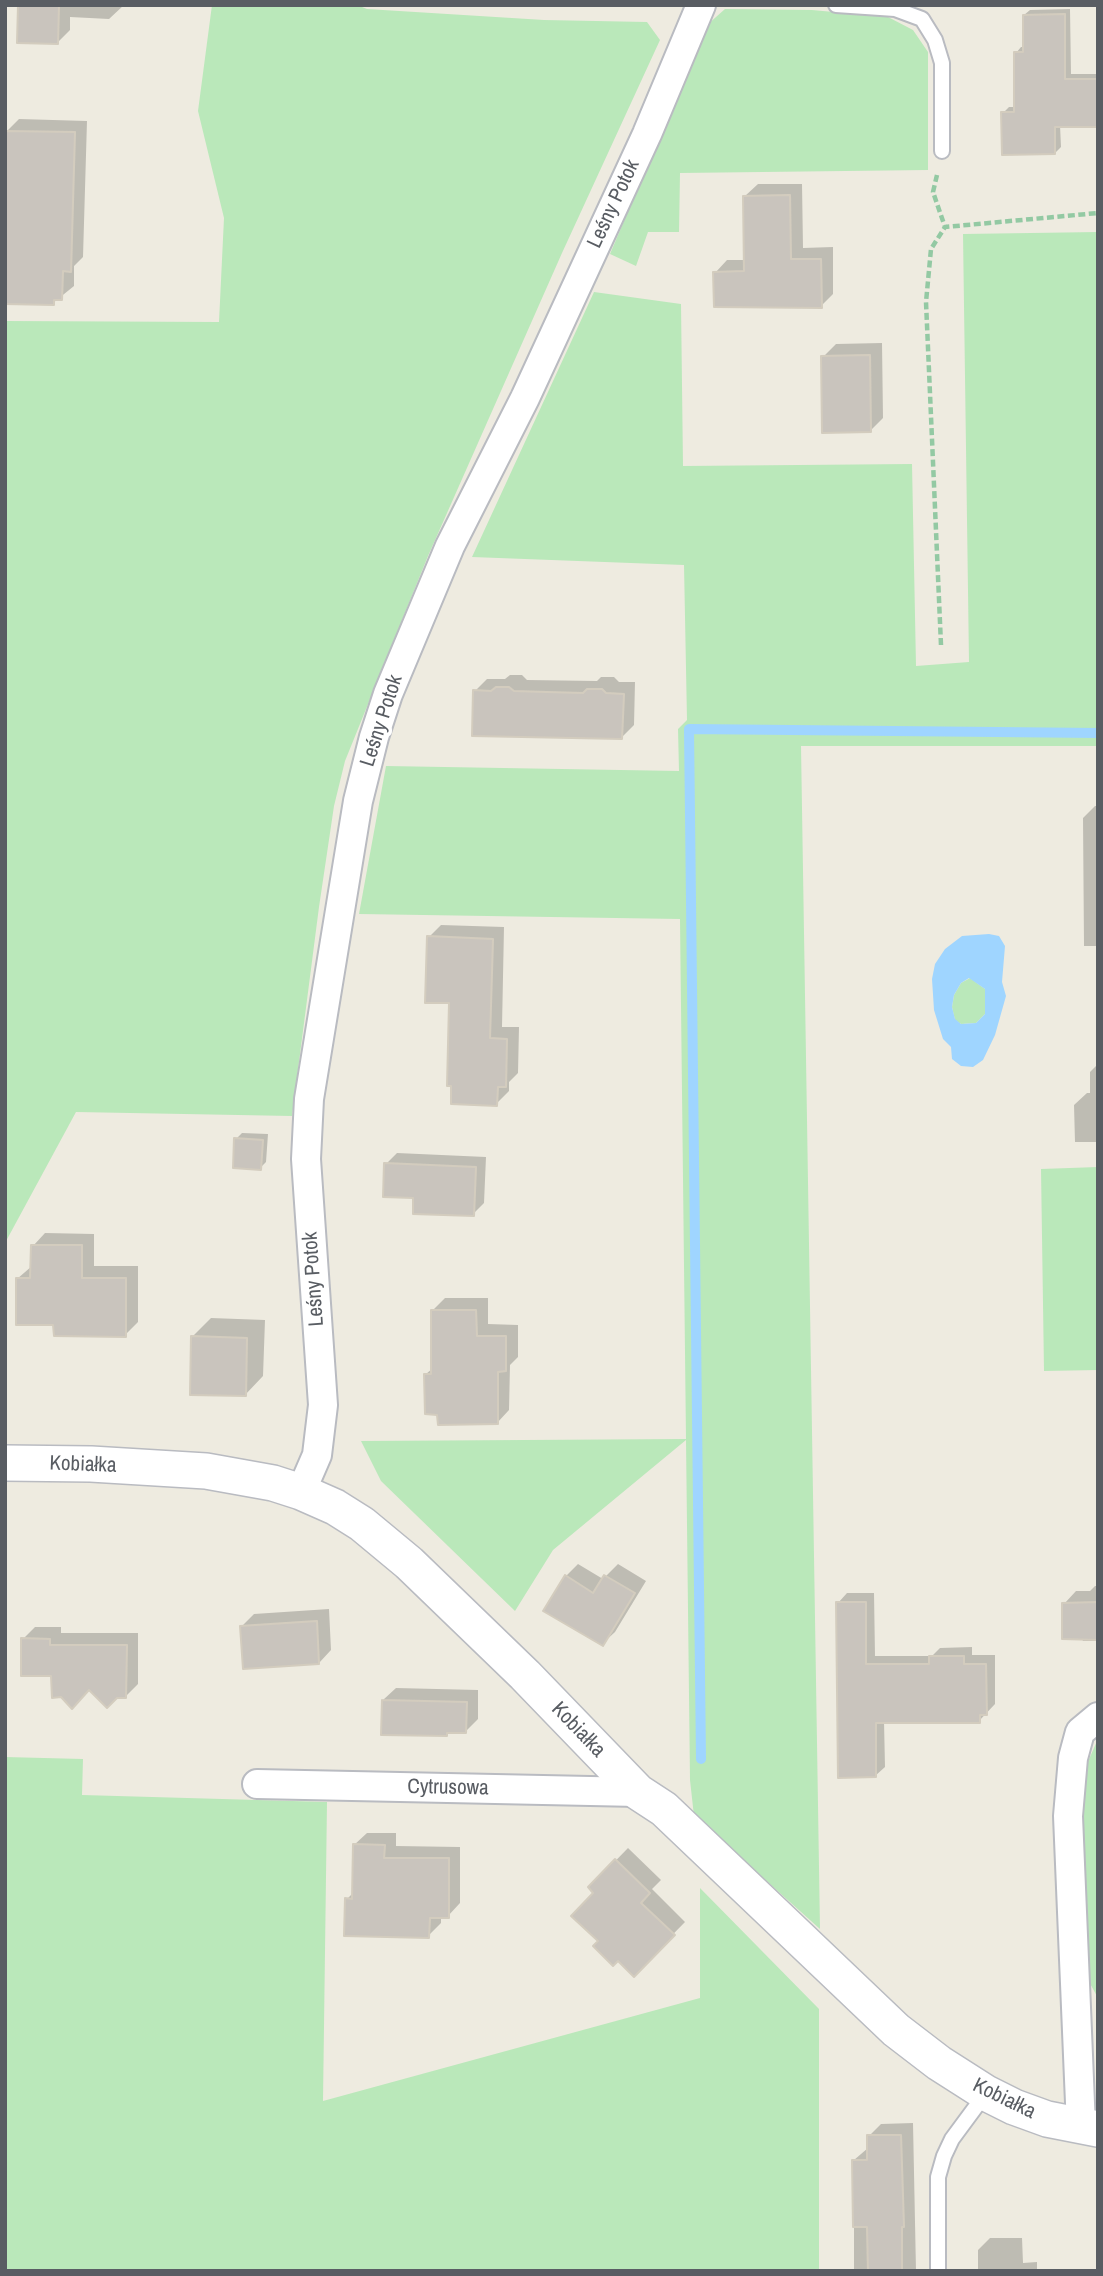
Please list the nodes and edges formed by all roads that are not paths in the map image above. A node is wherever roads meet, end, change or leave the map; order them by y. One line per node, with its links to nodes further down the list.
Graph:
1 (701, 5): 5 (street, Leśny Potok)
2 (836, 5): 3 (lane)
3 (942, 150)
4 (5, 1463): 5 (street, Kobiałka)
5 (301, 1492): 8 (street, Kobiałka)
6 (1098, 1717): 10 (street)
7 (257, 1784): 8 (street, Cytrusowa)
8 (638, 1792): 9 (street, Kobiałka)
9 (986, 2093): 10 (street, Kobiałka); 11 (lane)
10 (1089, 2128)
11 (938, 2271)

